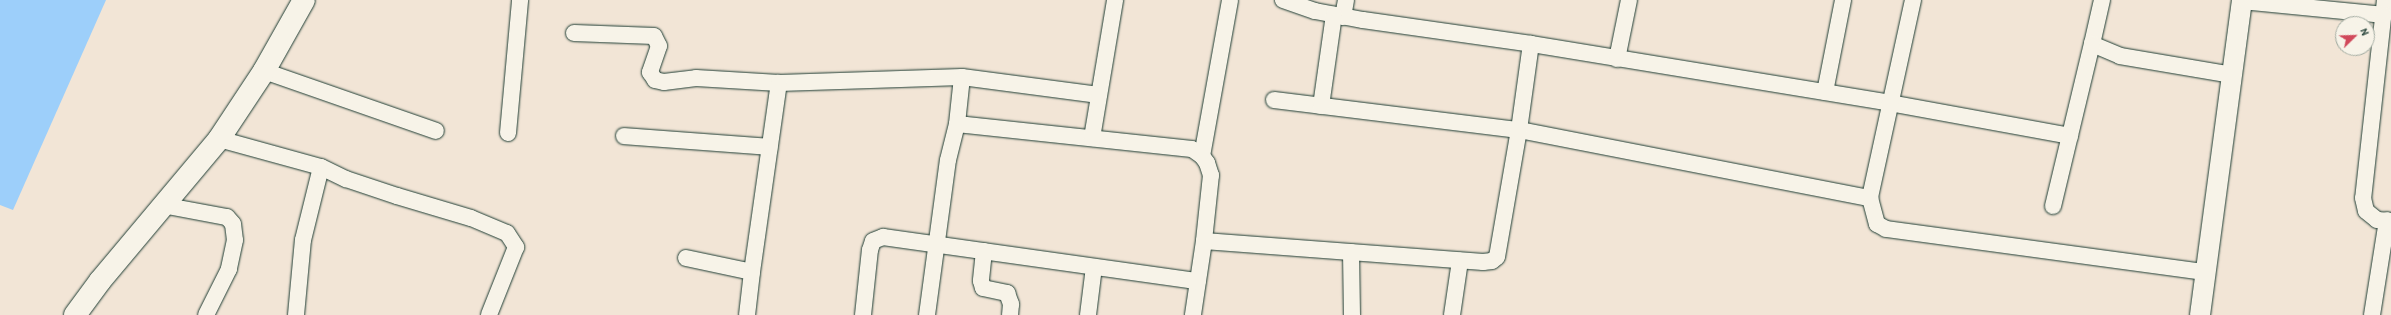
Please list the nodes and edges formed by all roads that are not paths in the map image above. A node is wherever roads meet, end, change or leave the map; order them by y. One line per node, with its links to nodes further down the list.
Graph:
1 (304, 0): 18 (main road)
2 (520, 0): 30 (street)
3 (1115, 0): 23 (street)
4 (1230, 0): 36 (street)
5 (1283, 0): 13 (street)
6 (1346, 0): 13 (street)
7 (1629, 0): 17 (street)
8 (1843, 0): 22 (street)
9 (1913, 0): 25 (street)
10 (2102, 0): 16 (street)
11 (2242, 0): 12 (street); 19 (street)
12 (2384, 8): 41 (street)
13 (1339, 16): 15 (street); 26 (street)
14 (574, 33): 21 (street)
15 (1531, 44): 17 (street); 28 (street)
16 (2092, 44): 19 (street); 32 (street)
17 (1618, 59): 22 (street)
18 (264, 71): 29 (street); 34 (main road)
19 (2232, 76): 50 (street)
20 (962, 77): 21 (street); 23 (street); 27 (street)
21 (779, 83): 35 (street)
22 (1825, 92): 25 (street)
23 (1099, 95): 33 (street)
24 (1274, 100): 26 (street)
25 (1890, 103): 32 (street); 38 (street)
26 (1321, 106): 28 (street)
27 (957, 124): 33 (street); 43 (street)
28 (1520, 130): 38 (street); 47 (street)
29 (436, 131)
30 (508, 133)
31 (624, 136): 35 (street)
32 (2070, 136): 40 (street)
33 (1092, 138): 36 (street)
34 (219, 139): 37 (street); 39 (main road)
35 (770, 147): 49 (street)
36 (1202, 156): 42 (street)
37 (320, 167): 54 (street); 55 (street)
38 (1870, 198): 50 (street)
39 (162, 205): 52 (main road); 53 (street)
40 (2053, 206)
41 (2389, 221): 65 (street)
42 (1204, 241): 45 (street); 51 (street)
43 (937, 245): 44 (street); 57 (street); 58 (street)
44 (984, 251): 48 (street); 59 (street)
45 (1351, 252): 47 (street); 62 (street)
46 (686, 258): 49 (street)
47 (1460, 261): 63 (street)
48 (1094, 267): 51 (street); 60 (street)
49 (752, 272): 56 (street)
50 (2206, 272): 64 (street)
51 (1198, 281): 61 (street)
52 (75, 315)
53 (206, 315)
54 (296, 315)
55 (490, 315)
56 (747, 315)
57 (863, 315)
58 (927, 315)
59 (1010, 315)
60 (1088, 315)
61 (1193, 315)
62 (1352, 315)
63 (1452, 315)
64 (2200, 315)
65 (2372, 315)

